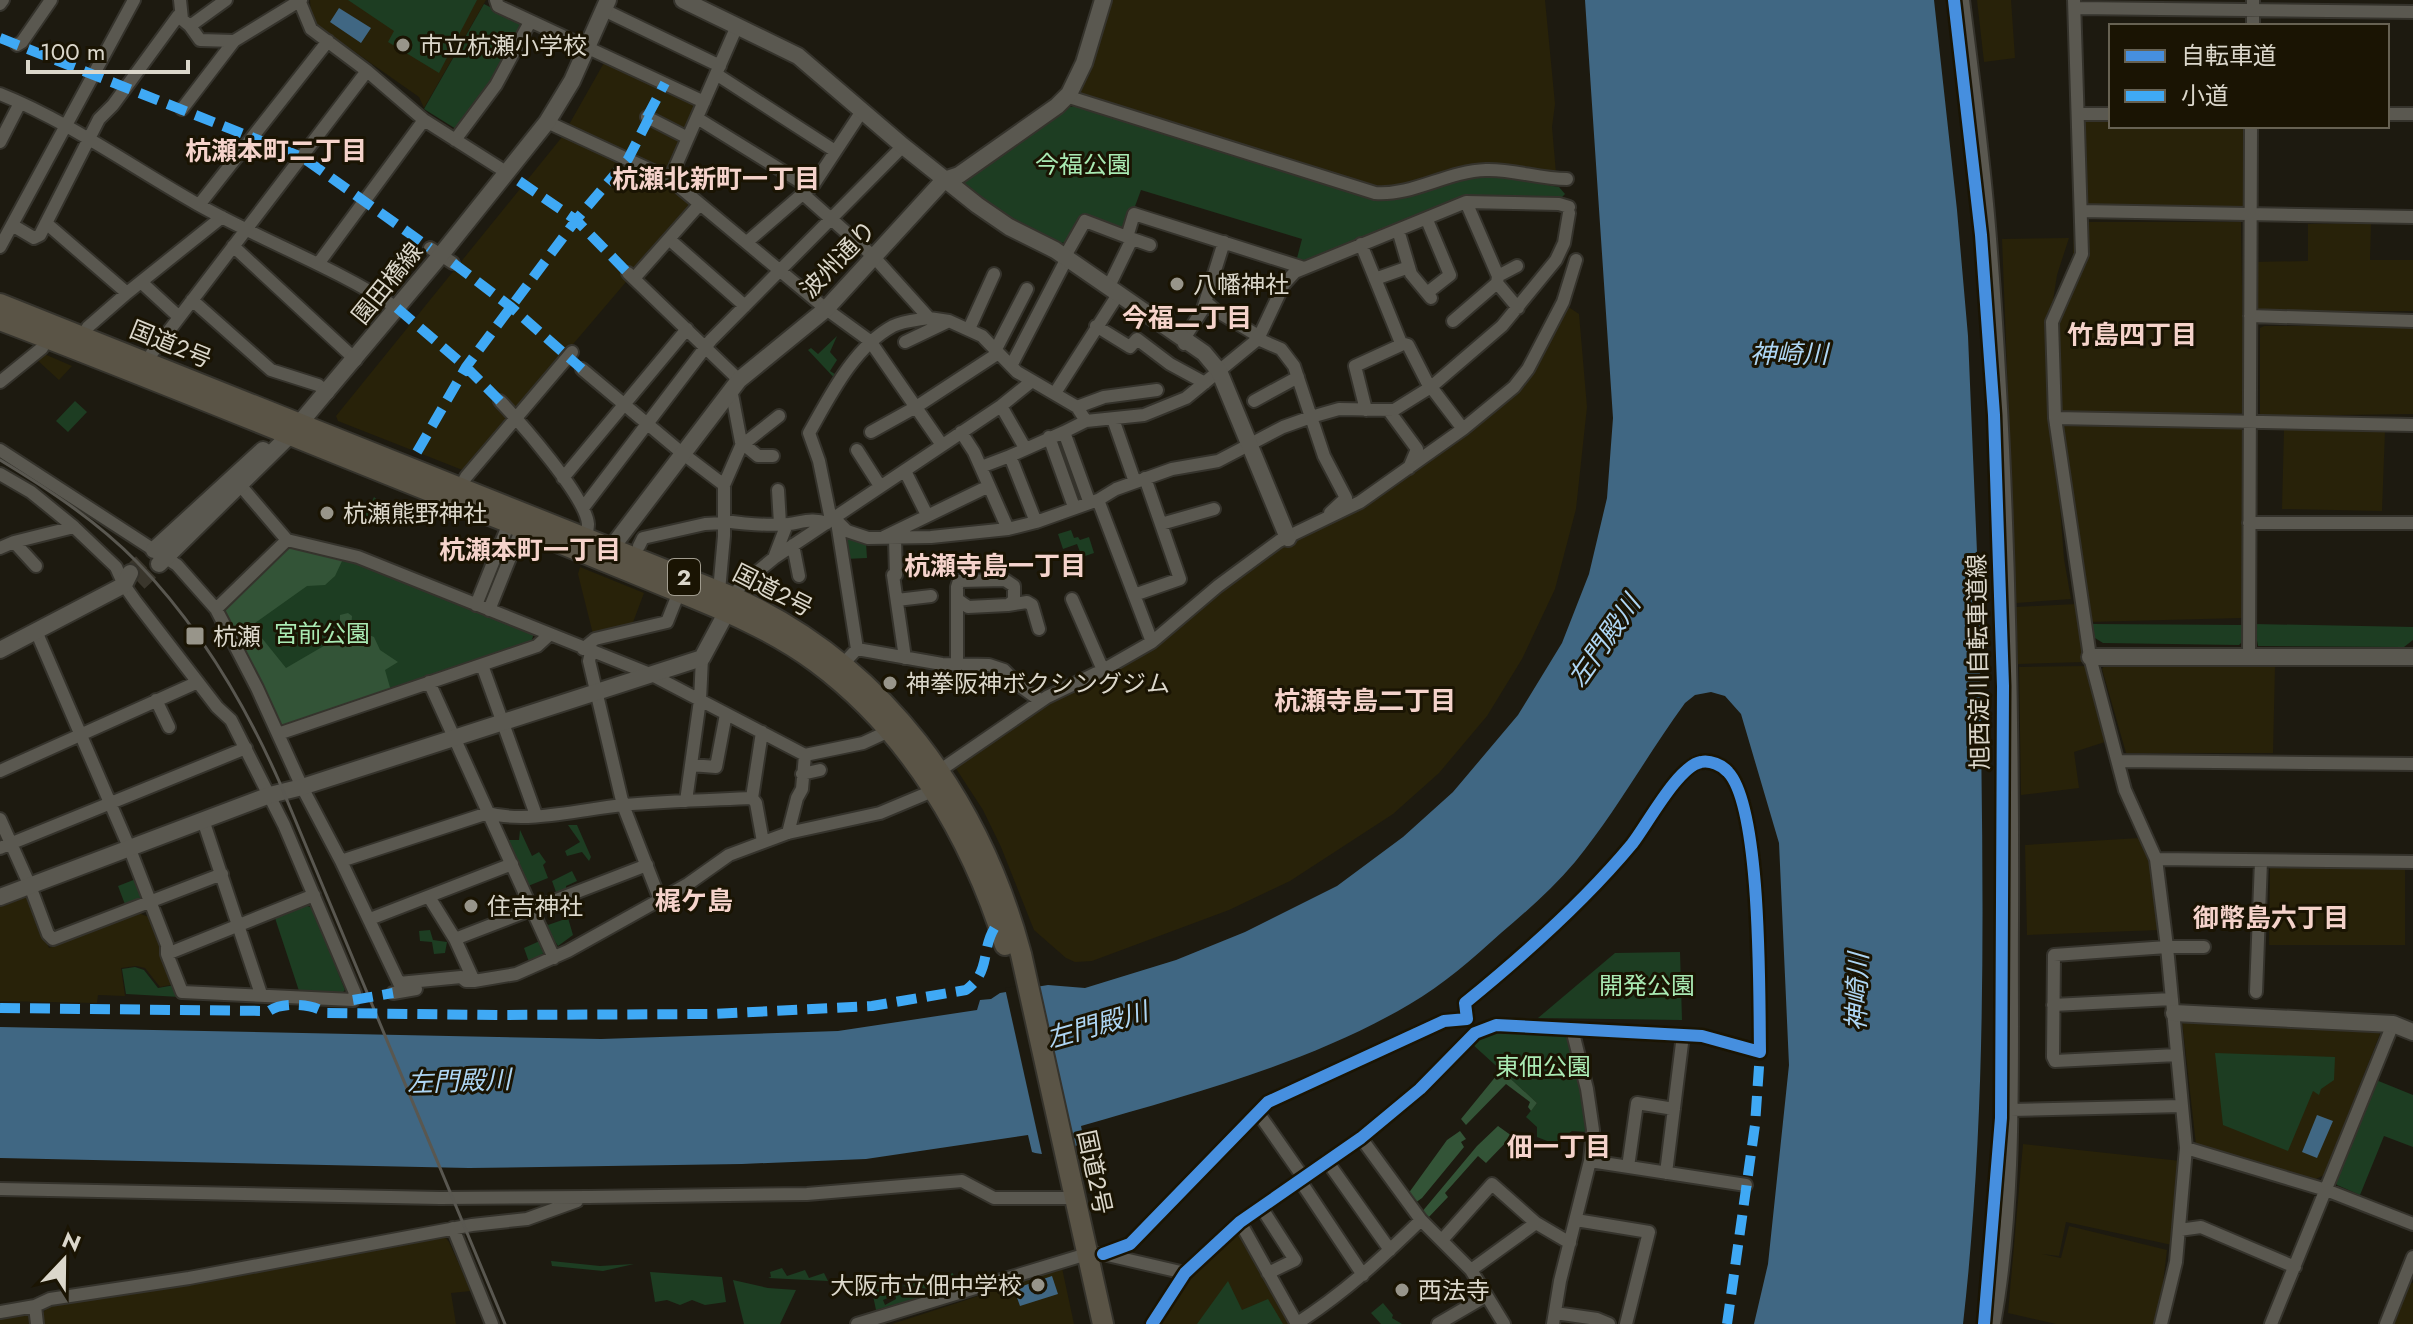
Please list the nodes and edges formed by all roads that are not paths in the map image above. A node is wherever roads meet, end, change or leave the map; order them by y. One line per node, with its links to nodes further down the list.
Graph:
1 (51, 0): 19 (street)
2 (134, 0): 37 (street)
3 (226, 0): 15 (street)
4 (300, 0): 17 (street); 18 (street)
5 (496, 0): 14 (street)
6 (683, 0): 16 (street)
7 (1103, 0): 24 (street, 波州通り)
8 (1963, 0): 302 (street)
9 (181, 1): 15 (street)
10 (2075, 4): 12 (street); 29 (street)
11 (606, 5): 20 (street, 園田橋線); 21 (street)
12 (2253, 5): 13 (street)
13 (2413, 12)
14 (530, 22): 20 (street); 40 (street)
15 (186, 23): 17 (street); 41 (street)
16 (737, 26): 21 (street); 28 (street)
17 (234, 41): 27 (street)
18 (328, 41): 22 (street); 51 (street)
19 (17, 45)
20 (588, 48): 25 (street); 36 (street, 園田橋線)
21 (718, 70): 25 (street); 44 (street)
22 (367, 71): 35 (street); 61 (street)
23 (0, 94): 26 (street)
24 (1066, 96): 47 (street); 48 (street, 波州通り)
25 (704, 102): 34 (street)
26 (20, 103): 37 (street); 42 (street)
27 (182, 109)
28 (862, 111): 43 (street); 44 (street)
29 (2078, 114): 30 (street); 53 (street)
30 (2109, 114)
31 (2389, 114): 32 (street)
32 (2413, 114)
33 (647, 117): 39 (street)
34 (697, 118): 39 (street); 49 (street)
35 (424, 120): 40 (street); 74 (street)
36 (547, 122): 45 (street, 園田橋線); 46 (street)
37 (65, 127): 41 (street); 60 (street)
38 (2251, 128): 54 (street)
39 (688, 138): 46 (street)
40 (455, 140): 45 (street)
41 (89, 141): 51 (street); 59 (street)
42 (0, 142)
43 (903, 146): 48 (street); 57 (street)
44 (835, 151): 49 (street)
45 (506, 172): 90 (street, 園田橋線)
46 (670, 179): 52 (street)
47 (1567, 179)
48 (944, 180): 71 (street, 波州通り); 72 (street)
49 (806, 191): 57 (street); 65 (street)
50 (1466, 202): 58 (street); 81 (street); 91 (street)
51 (199, 205): 55 (street)
52 (699, 205): 64 (street); 65 (street)
53 (2081, 211): 54 (street); 138 (street)
54 (2251, 214): 56 (street); 93 (street)
55 (222, 217): 61 (street); 82 (street)
56 (2413, 217)
57 (832, 218): 71 (street); 78 (street)
58 (1427, 220): 62 (street); 76 (street)
59 (46, 223): 60 (street); 85 (street)
60 (12, 225): 70 (street)
61 (246, 229): 69 (street); 74 (street)
62 (1398, 230): 67 (street); 76 (street)
63 (1129, 238): 66 (street); 68 (street); 72 (street); 84 (street)
64 (670, 240): 89 (street); 101 (street)
65 (747, 242): 78 (street)
66 (1224, 242): 77 (street); 87 (street)
67 (1361, 244): 77 (street); 80 (street)
68 (1150, 245)
69 (233, 246): 86 (street); 113 (street)
70 (0, 247)
71 (874, 257): 92 (street, 波州通り); 95 (street)
72 (1065, 259): 84 (street); 115 (street)
73 (1576, 260): 144 (street)
74 (318, 264): 90 (street)
75 (1517, 266): 81 (street)
76 (1409, 267): 80 (street)
77 (1304, 268): 105 (street)
78 (781, 270): 89 (street); 92 (street)
79 (994, 274): 102 (street)
80 (1375, 279): 109 (street)
81 (1497, 279): 91 (street); 98 (street)
82 (141, 282): 85 (street); 94 (street)
83 (1027, 289): 112 (street)
84 (1114, 290): 100 (street); 108 (street)
85 (127, 293): 103 (street)
86 (192, 300): 94 (street); 125 (street)
87 (1206, 302): 105 (street); 108 (street)
88 (0, 304): 103 (highway, 国道2号 / 2)
89 (745, 306): 110 (street)
90 (397, 308): 113 (street, 園田橋線)
91 (1518, 308): 123 (street)
92 (826, 309): 106 (street); 122 (street, 波州通り)
93 (2250, 316): 99 (street); 141 (street)
94 (179, 317): 114 (street)
95 (929, 318): 97 (street); 106 (street)
96 (0, 320): 104 (highway, 国道2号 / 2)
97 (949, 321): 102 (street); 107 (street)
98 (1453, 321)
99 (2413, 321)
100 (1096, 326): 121 (street); 126 (street)
101 (687, 329): 110 (street); 129 (street)
102 (969, 329): 112 (street)
103 (82, 336): 114 (highway, 国道2号 / 2)
104 (47, 338): 120 (street); 145 (highway, 国道2号 / 2)
105 (1259, 338): 117 (street); 118 (street)
106 (870, 341): 131 (street); 178 (street)
107 (905, 342)
108 (1185, 342): 117 (street)
109 (1403, 344): 123 (street); 133 (street)
110 (707, 348): 122 (street); 142 (street)
111 (572, 352): 137 (street)
112 (996, 352): 115 (street); 131 (street)
113 (356, 360): 125 (street, 園田橋線)
114 (147, 363): 145 (highway, 国道2号 / 2)
115 (1011, 366): 119 (street)
116 (582, 369): 129 (street)
117 (1219, 371): 121 (street); 152 (street)
118 (1298, 377): 128 (street); 136 (street)
119 (1032, 381): 126 (street); 130 (street)
120 (0, 382)
121 (1205, 383): 139 (street)
122 (735, 384): 150 (street); 156 (street, 波州通り)
123 (1431, 387): 134 (street); 144 (street)
124 (1157, 390): 132 (street)
125 (328, 393): 145 (street, 園田橋線)
126 (1055, 393): 132 (street)
127 (500, 401): 137 (street)
128 (1254, 401)
129 (624, 404): 142 (street); 163 (street)
130 (1001, 406): 147 (street); 153 (street)
131 (916, 407): 146 (street); 151 (street)
132 (1077, 407): 140 (street)
133 (1366, 410): 134 (street); 136 (street)
134 (1389, 411): 160 (street)
135 (779, 416): 150 (street)
136 (1311, 417): 152 (street); 171 (street)
137 (516, 418): 163 (street); 169 (street)
138 (2055, 418): 141 (street); 220 (street)
139 (1113, 419): 140 (street); 164 (street)
140 (1086, 421): 148 (street)
141 (2250, 423): 143 (street); 182 (street)
142 (647, 424): 156 (street); 175 (street)
143 (2413, 425)
144 (1463, 429): 160 (street)
145 (295, 430): 165 (street, 園田橋線); 169 (highway, 国道2号 / 2); 186 (highway, 国道2号 / 2); 197 (street)
146 (871, 432)
147 (961, 432): 151 (street); 159 (street)
148 (1064, 432): 149 (street); 172 (street)
149 (1049, 437): 153 (street); 174 (street)
150 (743, 445): 157 (street); 166 (street)
151 (942, 445): 161 (street)
152 (1249, 446): 164 (street); 190 (street)
153 (1025, 448): 158 (street)
154 (0, 450): 197 (street)
155 (857, 450): 167 (street)
156 (682, 453): 166 (street); 196 (street, 波州通り)
157 (773, 456)
158 (1010, 456): 159 (street); 181 (street)
159 (981, 467): 168 (street)
160 (1409, 469): 173 (street)
161 (905, 471): 167 (street); 177 (street)
162 (0, 474): 187 (street)
163 (563, 478): 175 (street)
164 (1140, 480): 172 (street); 185 (street)
165 (240, 485): 192 (street); 197 (street, 園田橋線)
166 (724, 485): 180 (street)
167 (880, 486): 178 (street)
168 (989, 486): 177 (street); 188 (street)
169 (460, 487): 189 (highway, 国道2号 / 2)
170 (778, 490): 184 (street)
171 (1345, 497): 173 (street); 179 (street)
172 (1094, 501): 174 (street); 203 (street)
173 (1360, 502): 179 (street)
174 (1074, 507): 181 (street)
175 (583, 508): 189 (street)
176 (1214, 509): 185 (street)
177 (927, 515): 191 (street)
178 (832, 520): 184 (street); 191 (street); 194 (street); 219 (street)
179 (1322, 521): 190 (street)
180 (724, 522): 184 (street); 195 (street); 208 (street)
181 (1036, 522): 188 (street)
182 (2249, 523): 183 (street); 221 (street)
183 (2413, 523)
184 (783, 524): 198 (street)
185 (1161, 524): 203 (street)
186 (515, 525): 196 (highway, 国道2号 / 2); 209 (street); 212 (street)
187 (74, 527): 193 (street); 201 (street)
188 (1008, 529): 191 (street)
189 (586, 537): 196 (highway, 国道2号 / 2)
190 (1288, 538): 216 (street)
191 (889, 539): 206 (street)
192 (287, 540): 209 (street); 211 (street)
193 (5, 544): 199 (street)
194 (793, 545): 198 (street); 200 (street)
195 (639, 546)
196 (609, 554): 202 (highway, 国道2号 / 2); 208 (highway, 国道2号 / 2)
197 (159, 557): 211 (street)
198 (774, 558): 208 (street)
199 (36, 566)
200 (799, 576)
201 (131, 580): 214 (street); 229 (street)
202 (679, 592): 208 (highway, 国道2号 / 2); 218 (street)
203 (1134, 595): 216 (street)
204 (931, 596): 206 (street)
205 (1072, 599): 227 (street)
206 (897, 600): 224 (street)
207 (958, 600): 210 (street); 210 (street); 225 (street)
208 (728, 601): 219 (highway, 国道2号 / 2); 223 (street); 238 (highway, 国道2号 / 2)
209 (476, 605): 212 (street)
210 (1008, 605): 213 (street)
211 (216, 609): 240 (street)
212 (489, 610): 215 (street)
213 (1039, 629)
214 (36, 631): 217 (street); 241 (street)
215 (549, 635): 218 (street); 226 (street)
216 (1152, 642): 227 (street)
217 (0, 650)
218 (587, 650): 228 (street); 231 (street)
219 (850, 657): 224 (street); 251 (highway, 国道2号 / 2)
220 (2090, 657): 221 (street); 245 (street)
221 (2249, 657): 222 (street)
222 (2413, 657)
223 (702, 658): 228 (street); 233 (street)
224 (905, 658): 225 (street)
225 (957, 664): 234 (street)
226 (482, 665): 230 (street); 236 (street)
227 (1103, 670): 234 (street)
228 (650, 674): 231 (street); 233 (street)
229 (198, 682): 232 (street); 243 (street)
230 (429, 682): 240 (street); 242 (street)
231 (597, 690): 236 (street); 257 (street)
232 (156, 700): 237 (street); 241 (street)
233 (700, 700): 235 (street); 247 (street)
234 (1041, 701): 251 (street)
235 (726, 714): 239 (street); 247 (street)
236 (503, 721): 242 (street); 259 (street)
237 (169, 727)
238 (889, 731): 244 (street); 251 (highway, 国道2号 / 2)
239 (762, 732): 244 (street); 254 (street)
240 (278, 734): 252 (street)
241 (81, 735): 249 (street); 256 (street)
242 (453, 737): 252 (street); 258 (street)
243 (246, 748): 253 (street); 256 (street)
244 (805, 755): 250 (street)
245 (2119, 761): 246 (street); 266 (street)
246 (2413, 764)
247 (691, 765): 255 (street)
248 (820, 770): 250 (street)
249 (0, 771)
250 (802, 774): 262 (street)
251 (937, 780): 262 (street); 315 (highway, 国道2号 / 2)
252 (302, 787): 253 (street); 267 (street)
253 (270, 795): 260 (street); 274 (street)
254 (752, 798): 255 (street); 263 (street)
255 (686, 801): 257 (street)
256 (111, 804): 264 (street); 265 (street)
257 (623, 805): 259 (street); 271 (street)
258 (488, 813): 259 (street); 267 (street); 270 (street)
259 (536, 815)
260 (203, 820): 265 (street); 272 (street)
261 (0, 821): 264 (street)
262 (788, 833): 263 (street)
263 (763, 842): 277 (street)
264 (6, 846): 273 (street)
265 (129, 847): 273 (street); 278 (street)
266 (2156, 859): 268 (street); 283 (street)
267 (341, 861): 280 (street)
268 (2261, 861): 269 (street); 288 (street)
269 (2413, 862)
270 (512, 864): 276 (street); 279 (street)
271 (647, 865): 277 (street); 279 (street)
272 (222, 874): 278 (street); 281 (street)
273 (30, 886): 275 (street); 278 (street)
274 (314, 895): 281 (street); 290 (street)
275 (0, 897)
276 (429, 897): 280 (street); 282 (street)
277 (660, 900): 286 (street)
278 (150, 903): 285 (street)
279 (532, 909): 282 (street); 286 (street)
280 (370, 919): 287 (street)
281 (239, 926): 285 (street); 290 (street)
282 (455, 939): 287 (street)
283 (2167, 947): 284 (street); 291 (street); 292 (street)
284 (2204, 947)
285 (167, 954): 290 (street)
286 (554, 958): 287 (street)
287 (470, 981): 289 (street)
288 (2256, 992)
289 (393, 993)
290 (261, 994)
291 (2053, 1005): 292 (street); 299 (street)
292 (2173, 1006): 294 (street); 299 (street)
293 (1467, 1019): 295 (street); 298 (street); 303 (street)
294 (2393, 1024): 297 (street); 313 (street)
295 (1485, 1028): 296 (street); 304 (street)
296 (1572, 1029): 298 (street); 307 (street)
297 (2413, 1032)
298 (1683, 1035): 301 (street)
299 (2177, 1055): 300 (street)
300 (2182, 1106): 302 (street); 305 (street)
301 (1674, 1109): 308 (street); 309 (street)
302 (2010, 1110): 349 (street)
303 (1259, 1114): 310 (street); 327 (street)
304 (1361, 1138): 306 (street); 317 (street)
305 (2186, 1148): 313 (street); 323 (street)
306 (1327, 1161): 310 (street); 326 (street)
307 (1590, 1161): 308 (street); 318 (street)
308 (1628, 1167): 309 (street)
309 (1666, 1173): 311 (street)
310 (1301, 1178): 316 (street); 333 (street)
311 (1746, 1185)
312 (0, 1189): 314 (street)
313 (2326, 1190): 321 (street); 329 (street)
314 (588, 1197): 315 (street); 322 (street)
315 (1068, 1199): 327 (highway, 国道2号 / 2)
316 (1261, 1207): 319 (street); 332 (street)
317 (1421, 1220): 324 (street); 326 (street)
318 (1576, 1220): 325 (street); 348 (street)
319 (1240, 1222): 331 (street); 332 (street)
320 (1536, 1223): 324 (street); 325 (street); 330 (street)
321 (2413, 1224)
322 (453, 1228): 335 (street); 339 (street)
323 (2179, 1230): 329 (street); 350 (street)
324 (1442, 1240): 330 (street)
325 (1570, 1243): 337 (street)
326 (1390, 1250): 333 (street)
327 (1088, 1255): 331 (street); 340 (street); 341 (highway, 国道2号 / 2); 342 (highway, 国道2号 / 2)
328 (2413, 1257): 352 (street)
329 (2295, 1267): 351 (street)
330 (1471, 1270): 334 (street)
331 (1185, 1273): 343 (street)
332 (1268, 1273): 344 (street)
333 (1363, 1275): 344 (street)
334 (1486, 1296): 345 (street); 346 (street)
335 (35, 1306): 336 (street); 338 (street)
336 (0, 1312)
337 (1554, 1318): 347 (street)
338 (37, 1324)
339 (492, 1324)
340 (857, 1324)
341 (1088, 1324)
342 (1103, 1324)
343 (1152, 1324)
344 (1296, 1324)
345 (1438, 1324)
346 (1504, 1324)
347 (1609, 1324)
348 (1626, 1324)
349 (1994, 1324)
350 (2161, 1324)
351 (2271, 1324)
352 (2386, 1324)

